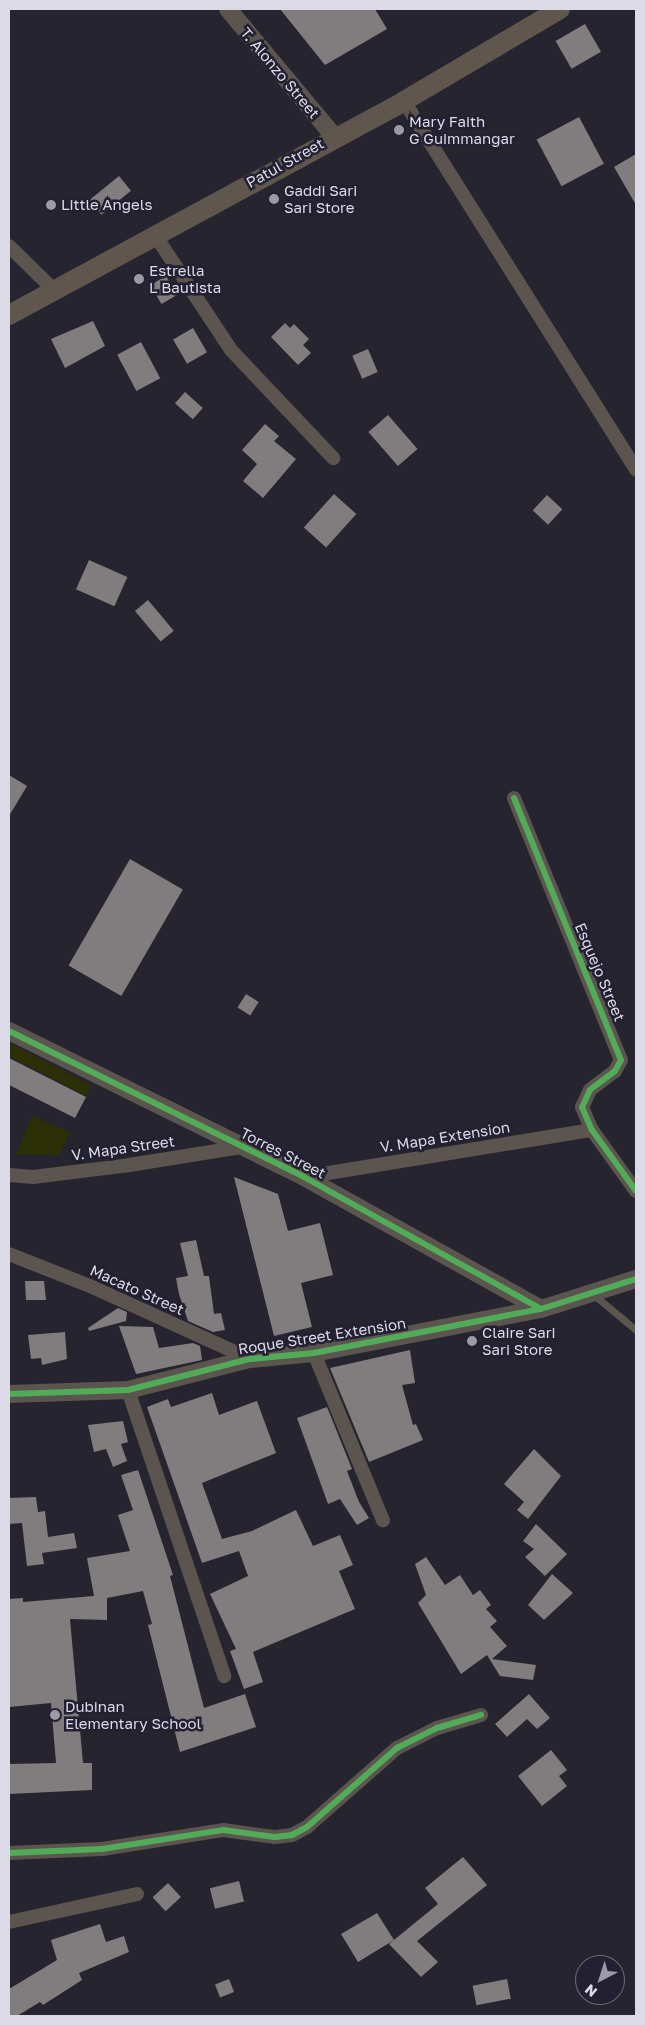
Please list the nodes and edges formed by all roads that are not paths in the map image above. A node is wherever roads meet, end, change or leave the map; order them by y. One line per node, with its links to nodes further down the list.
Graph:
1 (228, 9): 4 (street, T. Alonzo Street)
2 (560, 9): 3 (main road, Patul Street)
3 (404, 101): 4 (main road, Patul Street); 10 (street)
4 (334, 136): 5 (main road, Patul Street)
5 (155, 235): 7 (main road, Patul Street); 9 (street)
6 (9, 246): 7 (street)
7 (55, 291): 8 (main road, Patul Street)
8 (9, 315)
9 (333, 458)
10 (636, 470)
11 (514, 798): 13 (street, Esquejo Street)
12 (9, 1030): 14 (street, Torres Street)
13 (592, 1130): 16 (street, V. Mapa Extension); 17 (street, Esquejo Street)
14 (242, 1147): 15 (street, V. Mapa Street); 16 (street, Torres Street)
15 (9, 1175)
16 (304, 1176): 21 (street, Torres Street)
17 (636, 1191)
18 (9, 1254): 24 (street, Macato Street)
19 (636, 1279): 20 (street, Roque Street Extension)
20 (591, 1294): 21 (street, Roque Street Extension); 22 (lane)
21 (541, 1309): 23 (street, Roque Street Extension)
22 (636, 1330)
23 (314, 1353): 24 (street, Roque Street Extension); 27 (street)
24 (250, 1359): 25 (street, Roque Street Extension)
25 (128, 1390): 26 (street, Roque Street Extension); 28 (street)
26 (9, 1394)
27 (383, 1520)
28 (224, 1676)
29 (481, 1715): 30 (street)
30 (9, 1853)
31 (137, 1894): 32 (street)
32 (9, 1922)

